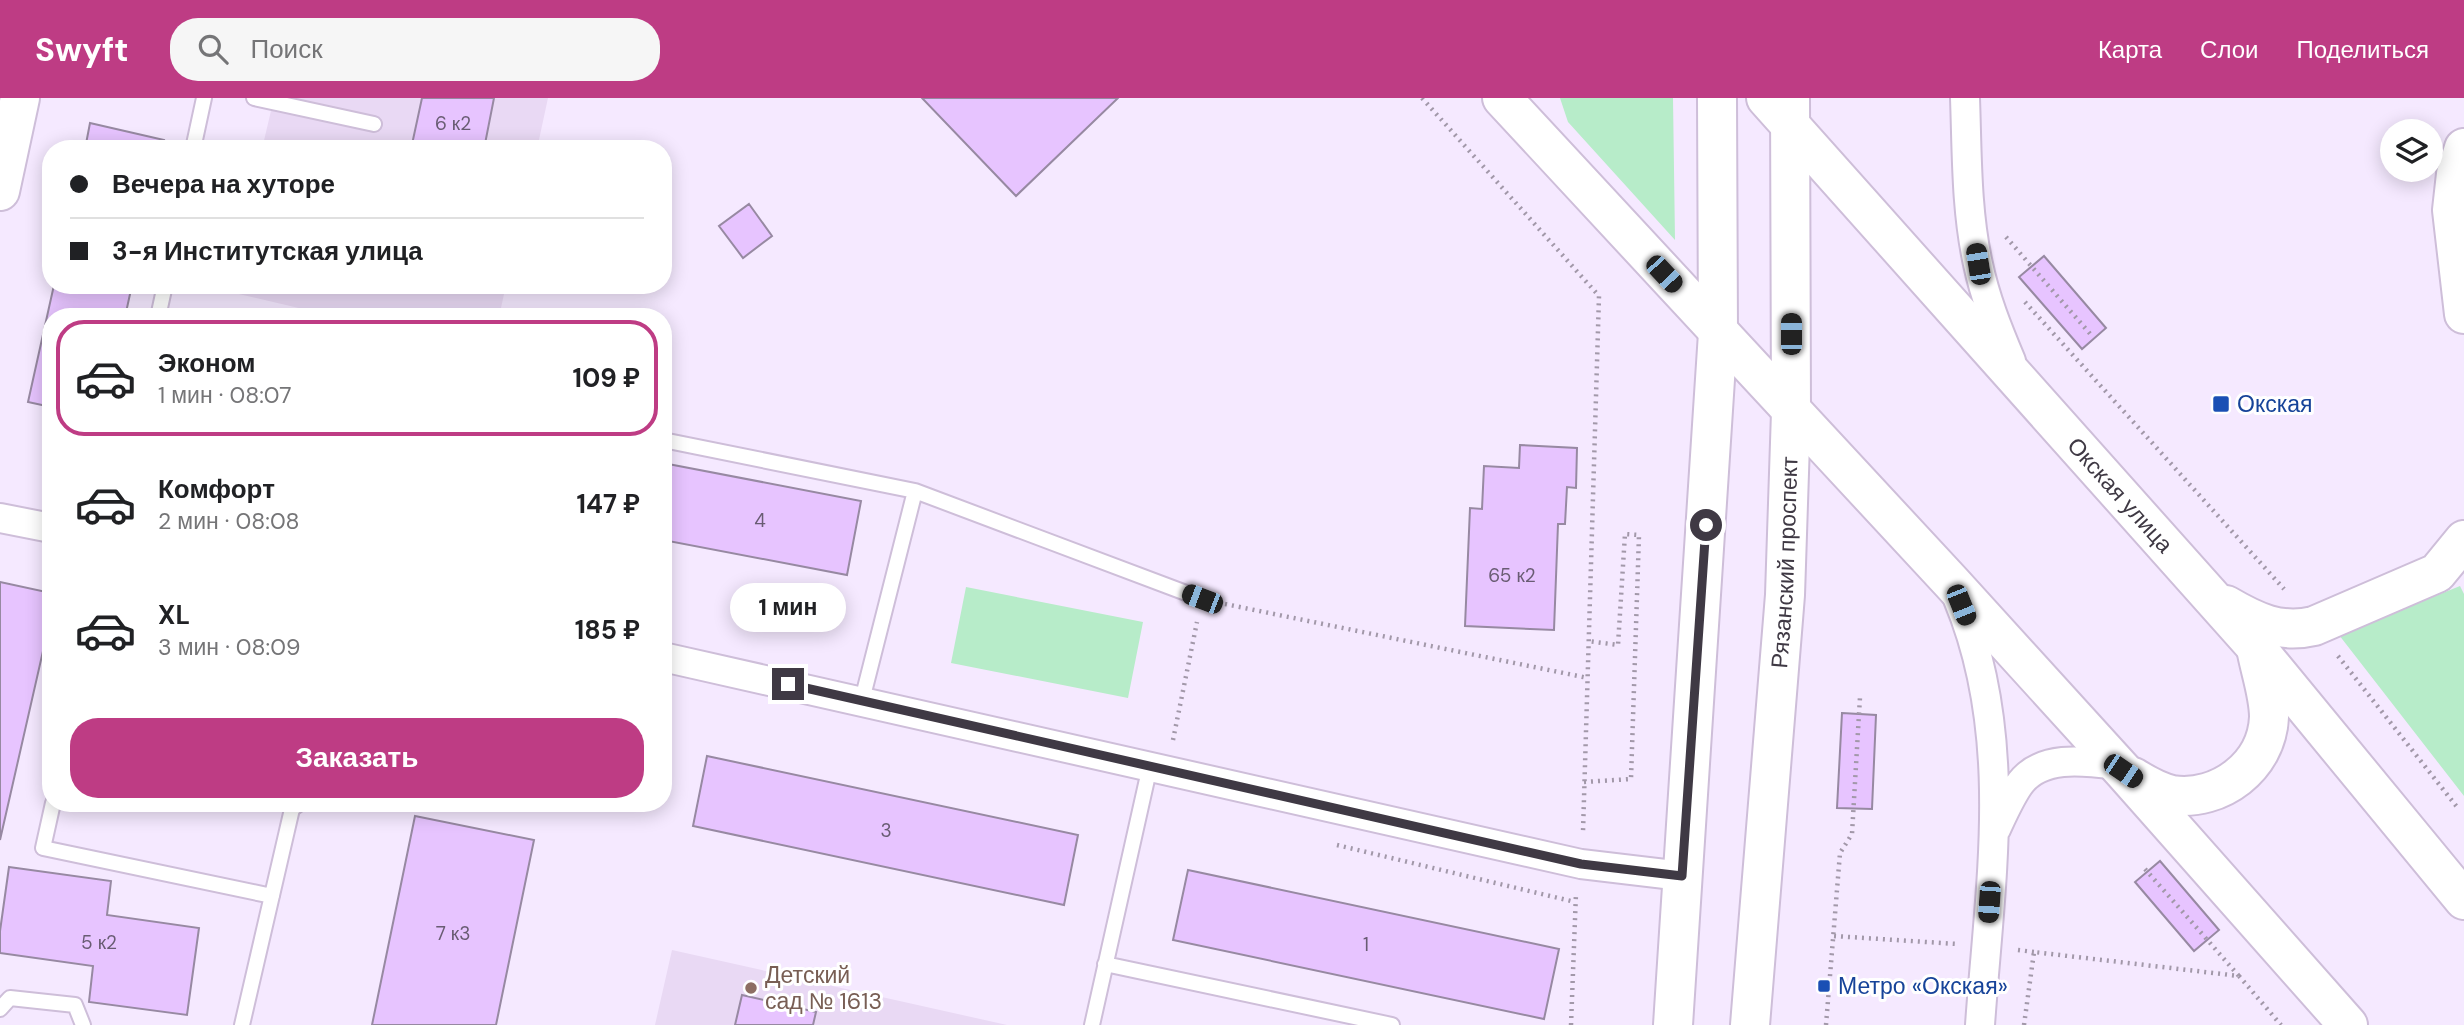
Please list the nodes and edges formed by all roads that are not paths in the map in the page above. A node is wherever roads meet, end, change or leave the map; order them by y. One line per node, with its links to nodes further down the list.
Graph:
1 (20, 98): 11 (main road)
2 (204, 98): 9 (lane)
3 (254, 98): 8 (lane)
4 (1502, 98): 13 (main road)
5 (1717, 98): 13 (main road)
6 (1965, 98): 14 (street)
7 (1782, 107): 14 (main road, Окская улица); 15 (main road, Рязанский проспект)
8 (374, 124)
9 (195, 140)
10 (2464, 148): 12 (main road)
11 (0, 191)
12 (2464, 314)
13 (1718, 333): 15 (main road); 32 (main road)
14 (2022, 386): 21 (main road, Окская улица)
15 (1791, 412): 22 (main road); 42 (main road, Рязанский проспект)
16 (672, 442): 17 (lane)
17 (915, 491): 23 (lane); 26 (lane)
18 (0, 518): 19 (street)
19 (42, 526)
20 (2464, 540): 21 (main road)
21 (2197, 580): 24 (main road, Окская улица)
22 (1952, 583): 28 (main road); 31 (street)
23 (1202, 599)
24 (2255, 646): 28 (main road); 34 (main road, Окская улица)
25 (672, 659): 26 (street)
26 (862, 700): 27 (street)
27 (1150, 766): 32 (street); 35 (lane)
28 (2120, 768): 31 (street); 44 (main road)
29 (51, 812): 33 (lane)
30 (291, 812): 33 (lane)
31 (1993, 834): 43 (street)
32 (1682, 876): 41 (main road)
33 (272, 896): 38 (lane)
34 (2464, 900)
35 (1105, 964): 39 (lane); 40 (lane)
36 (0, 1009): 37 (lane)
37 (83, 1025)
38 (242, 1025)
39 (1092, 1025)
40 (1392, 1025)
41 (1674, 1025)
42 (1750, 1025)
43 (1980, 1025)
44 (2348, 1025)

